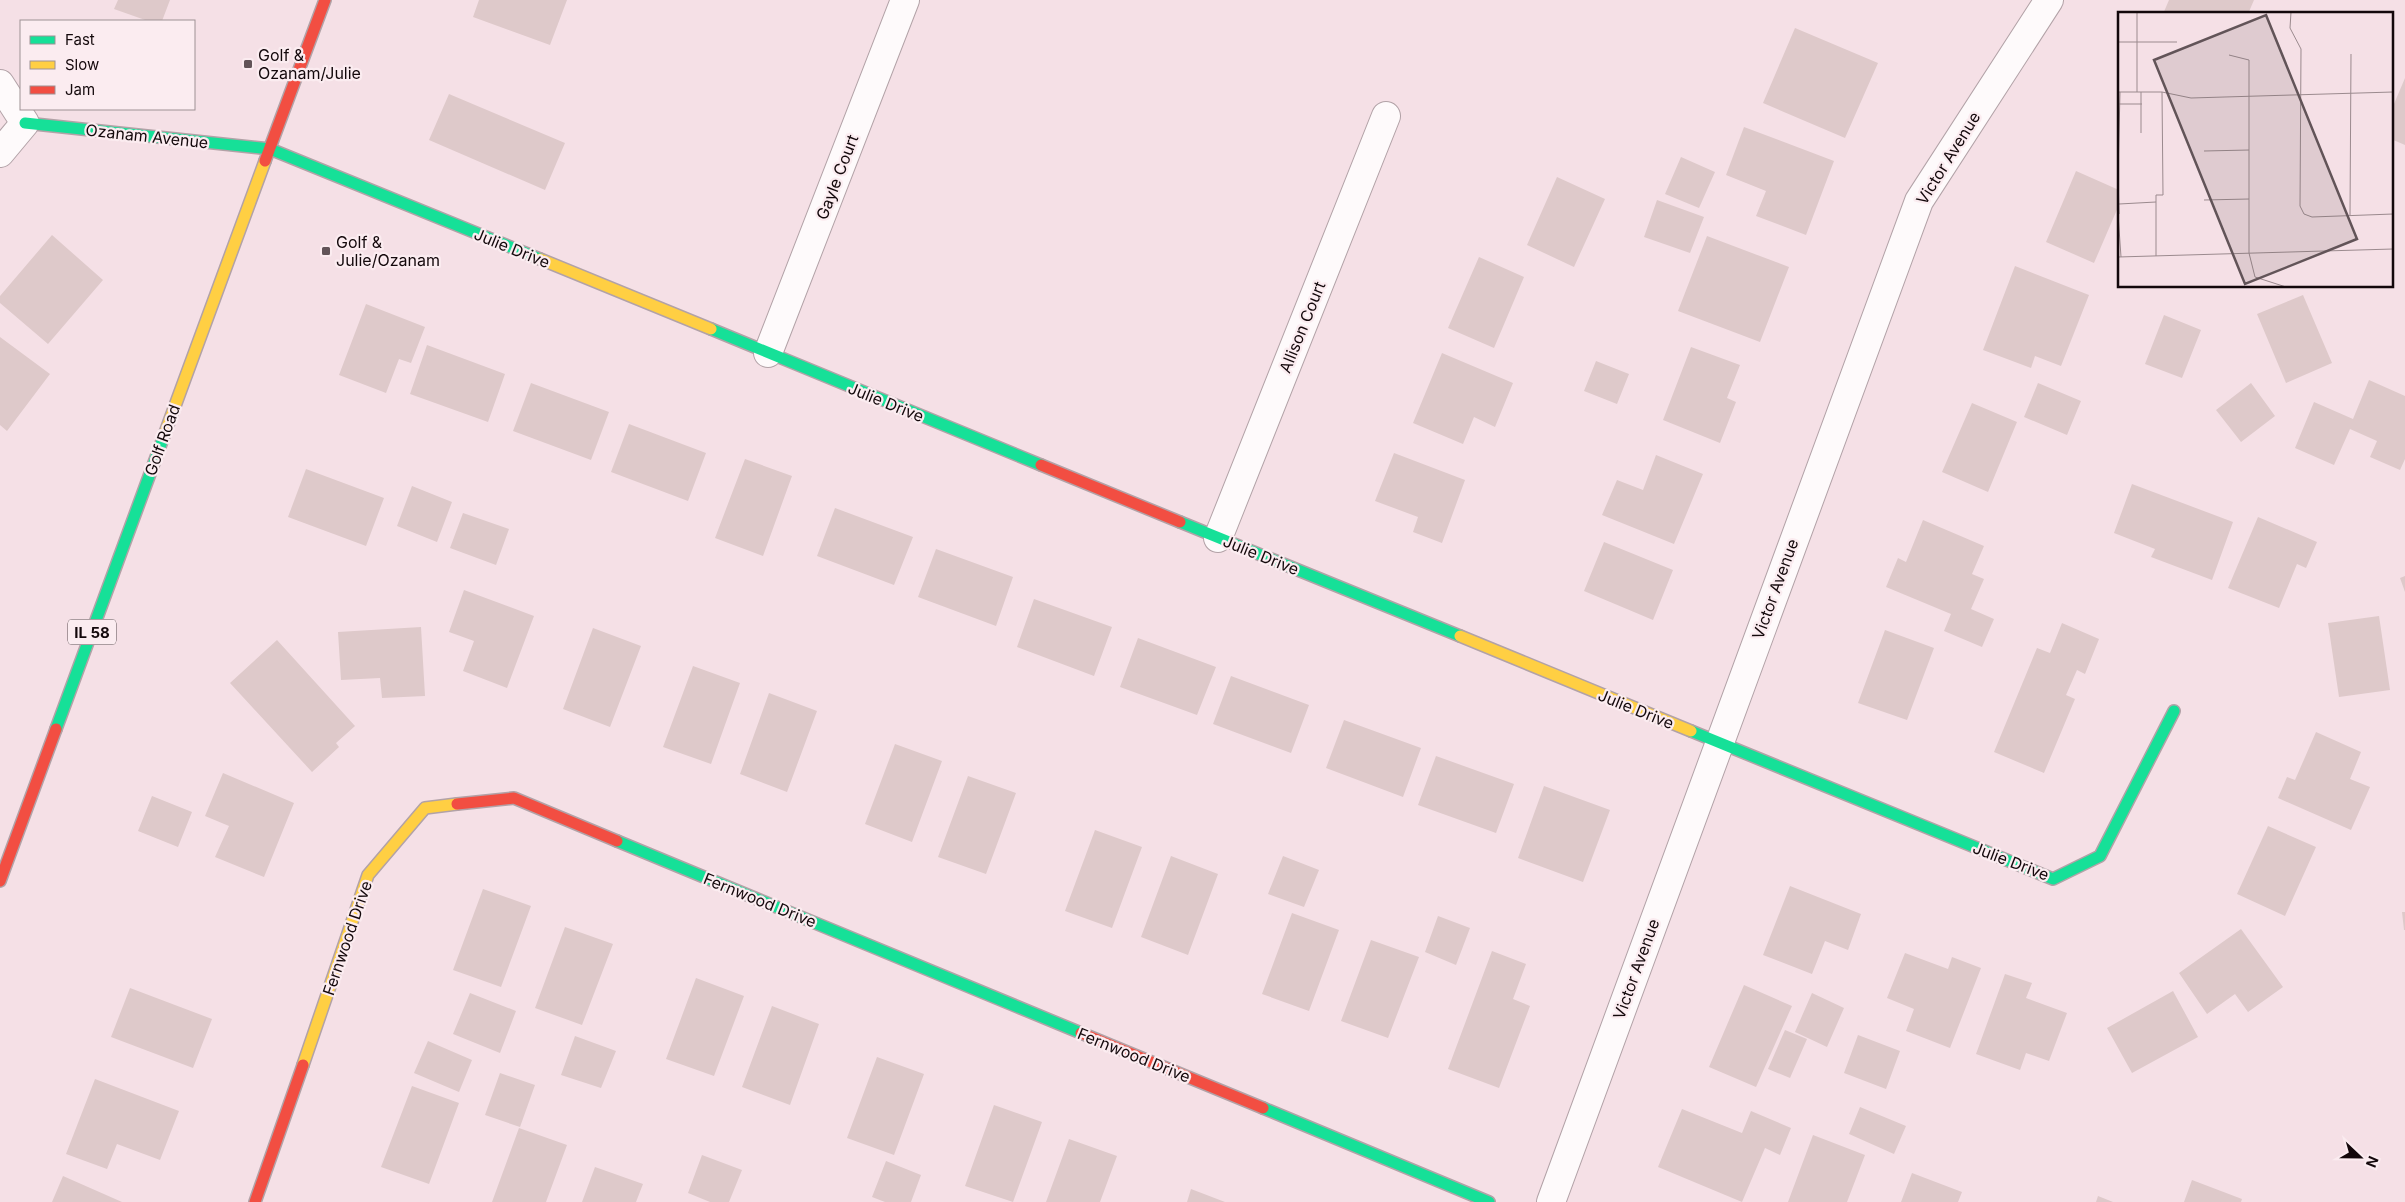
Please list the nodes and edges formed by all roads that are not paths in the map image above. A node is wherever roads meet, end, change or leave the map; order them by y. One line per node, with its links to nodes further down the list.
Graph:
1 (325, 0): 7 (street, Golf Road / IL 58)
2 (905, 0): 9 (street, Gayle Court)
3 (2049, 0): 12 (street, Victor Avenue)
4 (0, 84): 6 (street)
5 (1386, 116): 10 (street, Allison Court)
6 (25, 124): 7 (street, Ozanam Avenue); 8 (street)
7 (270, 149): 9 (street, Julie Drive); 13 (street, Golf Road / IL 58)
8 (0, 153)
9 (768, 354): 10 (street, Julie Drive)
10 (1218, 538): 12 (street, Julie Drive)
11 (2174, 711): 12 (street, Julie Drive)
12 (1718, 743): 16 (street, Victor Avenue)
13 (0, 881)
14 (254, 1202): 15 (street, Fernwood Drive)
15 (1489, 1202)
16 (1551, 1202)

